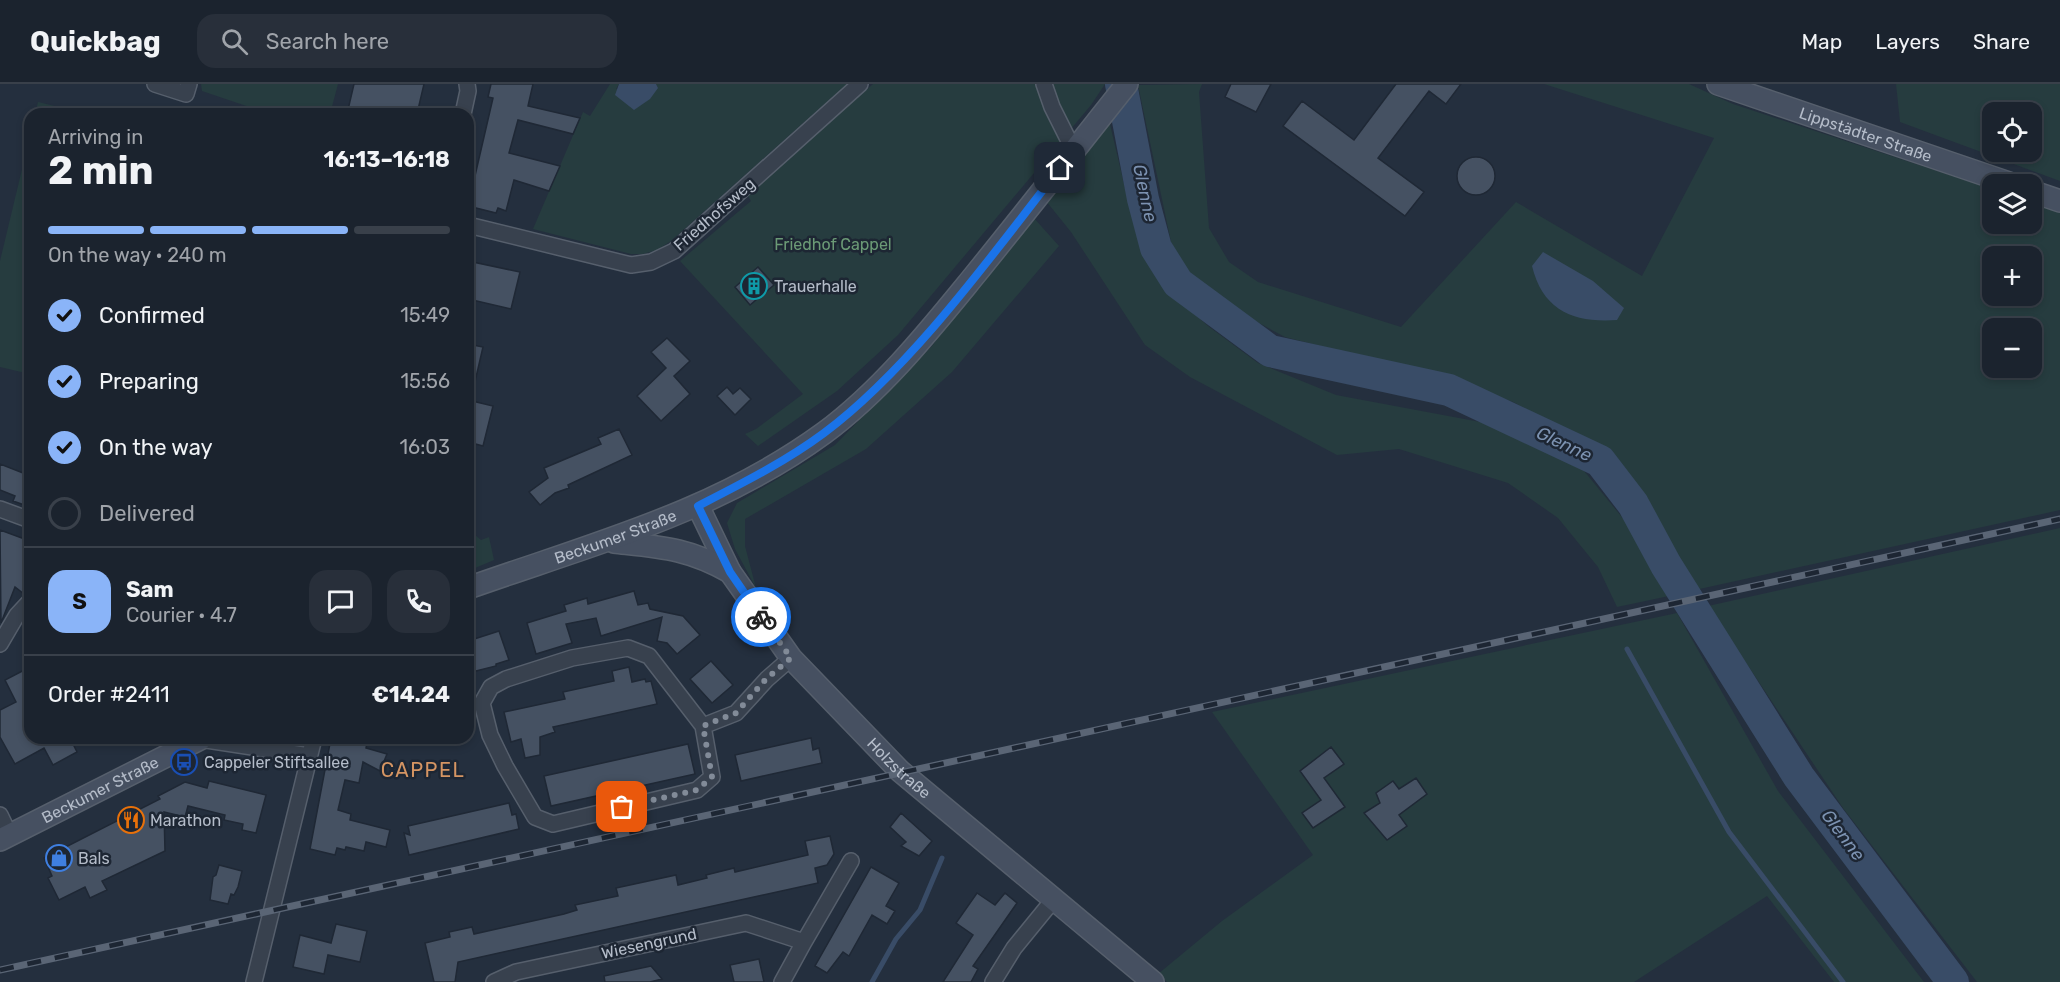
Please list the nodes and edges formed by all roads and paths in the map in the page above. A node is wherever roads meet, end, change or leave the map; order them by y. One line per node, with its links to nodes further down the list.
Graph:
1 (155, 84): 2 (street)
2 (189, 84)
3 (467, 84): 8 (street)
4 (860, 84): 13 (street, Friedhofsweg)
5 (1044, 84): 9 (street)
6 (1127, 84): 9 (main road, Beckumer Straße)
7 (1718, 84): 10 (main road, Lippstädter Straße)
8 (464, 108)
9 (1074, 150): 14 (main road, Beckumer Straße)
10 (1983, 174)
11 (2042, 195): 12 (main road)
12 (2060, 201)
13 (474, 227)
14 (698, 506): 17 (main road, Beckumer Straße); 18 (main road, Holzstraße)
15 (0, 509): 16 (street)
16 (24, 518)
17 (607, 542): 18 (main road); 19 (main road, Beckumer Straße)
18 (730, 572): 22 (main road, Holzstraße)
19 (474, 586)
20 (24, 608): 21 (street)
21 (0, 644)
22 (791, 658): 23 (street); 31 (main road, Holzstraße)
23 (703, 726): 23 (street)
24 (191, 744): 29 (main road, Beckumer Straße)
25 (233, 744): 27 (street)
26 (312, 744): 27 (street)
27 (309, 756): 33 (street)
28 (0, 815): 29 (street)
29 (5, 838)
30 (851, 861): 32 (street)
31 (1054, 899): 36 (street); 37 (main road, Holzstraße)
32 (804, 942): 34 (street, Wiesengrund); 35 (street)
33 (254, 982)
34 (494, 982)
35 (782, 982)
36 (993, 982)
37 (1153, 982)

